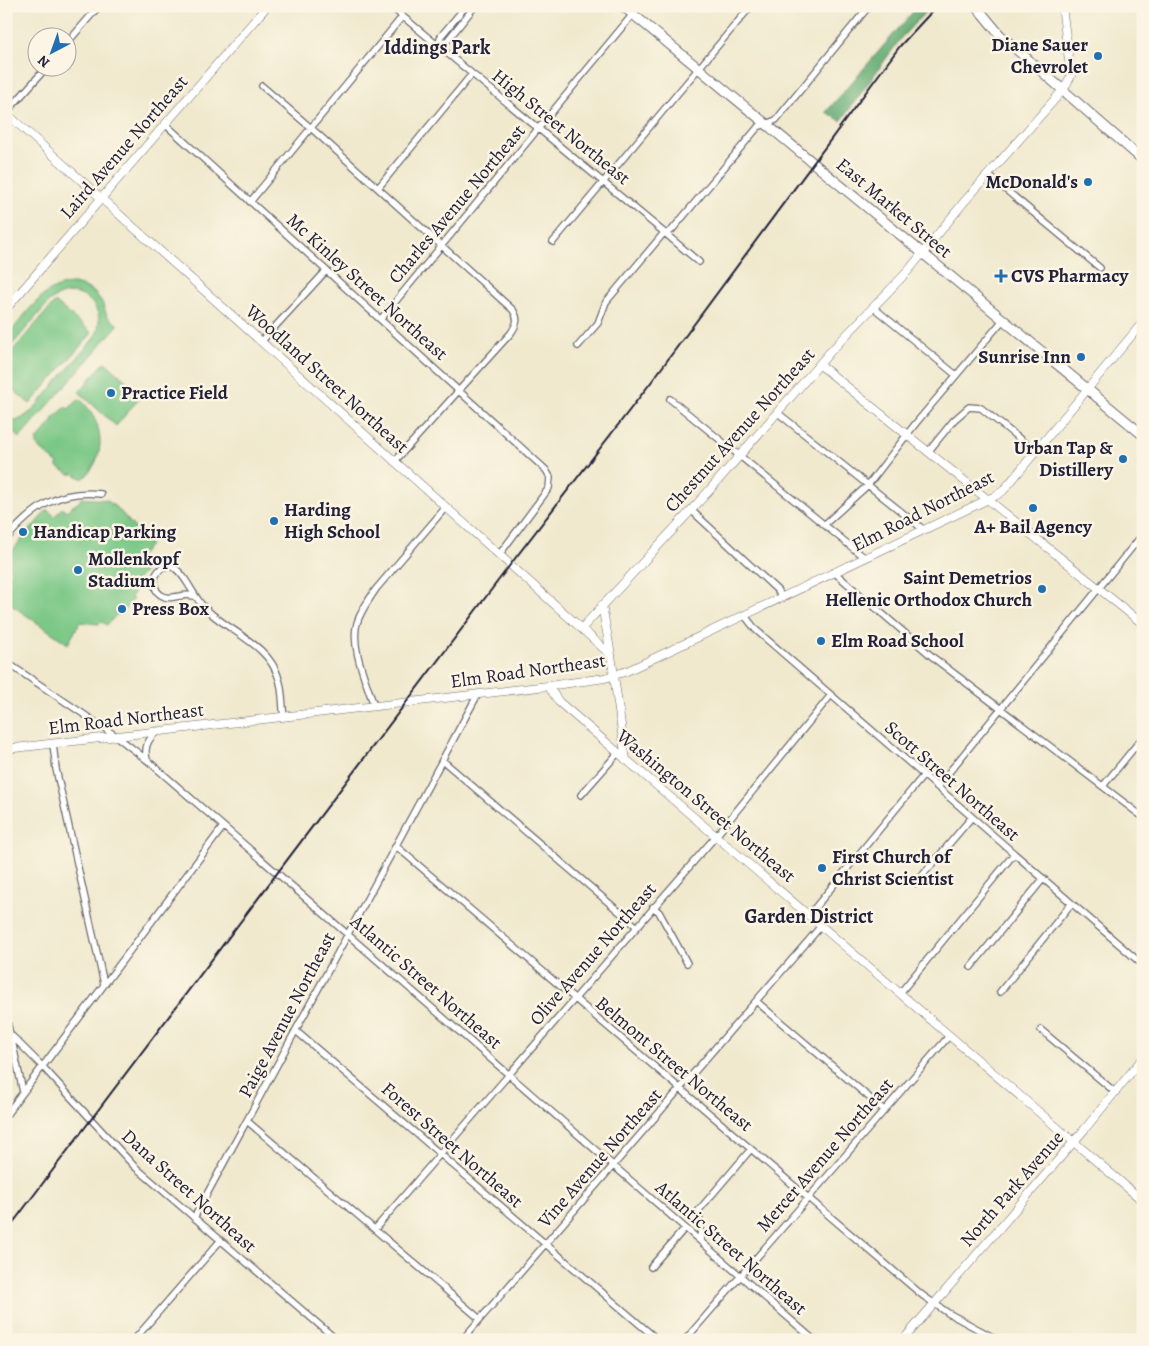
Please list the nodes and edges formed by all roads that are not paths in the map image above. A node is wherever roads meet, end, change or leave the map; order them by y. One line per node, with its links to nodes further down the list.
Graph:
1 (99, 6): 12 (street)
2 (266, 6): 20 (street, Laird Avenue Northeast)
3 (390, 6): 11 (street, High Street Northeast)
4 (466, 6): 13 (street)
5 (476, 6): 13 (street)
6 (751, 6): 14 (street)
7 (869, 6): 21 (street)
8 (976, 6): 18 (main road)
9 (1062, 6): 18 (street)
10 (627, 9): 14 (main road, East Market Street); 23 (street, Charles Avenue Northeast)
11 (402, 17): 13 (street, High Street Northeast); 22 (street)
12 (78, 30)
13 (438, 46): 15 (street, High Street Northeast)
14 (698, 67): 21 (main road, East Market Street); 26 (street)
15 (472, 74): 23 (street, High Street Northeast); 27 (street)
16 (37, 78): 19 (street)
17 (262, 86): 22 (street)
18 (1063, 90): 24 (main road); 25 (street, Chestnut Avenue Northeast)
19 (6, 113): 28 (street, Woodland Street Northeast)
20 (164, 124): 28 (street, Laird Avenue Northeast); 29 (street, Mc Kinley Street Northeast)
21 (767, 124): 30 (street); 33 (main road, East Market Street)
22 (311, 128): 27 (street); 29 (street)
23 (538, 129): 26 (street, High Street Northeast); 32 (street, Charles Avenue Northeast)
24 (1143, 160)
25 (988, 175): 33 (street, Chestnut Avenue Northeast); 35 (street)
26 (604, 182): 30 (street, High Street Northeast); 31 (street)
27 (378, 188): 32 (street)
28 (101, 198): 38 (street, Laird Avenue Northeast); 42 (street, Woodland Street Northeast)
29 (250, 202): 36 (street, Mc Kinley Street Northeast)
30 (666, 234): 34 (street, High Street Northeast); 43 (street)
31 (553, 242)
32 (442, 245): 39 (street, Charles Avenue Northeast); 47 (street)
33 (922, 253): 37 (street, Chestnut Avenue Northeast); 40 (main road, East Market Street)
34 (699, 262)
35 (1100, 268)
36 (326, 271): 39 (street, Mc Kinley Street Northeast); 42 (street)
37 (874, 308): 44 (street, Chestnut Avenue Northeast); 45 (street)
38 (6, 309)
39 (380, 319): 47 (street, Mc Kinley Street Northeast)
40 (1003, 320): 45 (street); 46 (main road, East Market Street)
41 (1143, 322): 46 (street, Elm Road Northeast)
42 (261, 342): 55 (street, Woodland Street Northeast)
43 (578, 346)
44 (820, 365): 49 (street, Chestnut Avenue Northeast); 50 (street)
45 (956, 375): 50 (street)
46 (1087, 389): 51 (main road, East Market Street); 53 (street, Elm Road Northeast)
47 (459, 390): 55 (street); 65 (street, Mc Kinley Street Northeast)
48 (670, 399): 54 (street)
49 (778, 412): 54 (street, Chestnut Avenue Northeast); 56 (street)
50 (908, 435): 52 (street); 56 (street)
51 (1143, 435)
52 (928, 452): 53 (street); 58 (street)
53 (1036, 452): 58 (street, Elm Road Northeast)
54 (739, 456): 60 (street, Chestnut Avenue Northeast); 61 (street)
55 (395, 461): 59 (street, Woodland Street Northeast)
56 (868, 485): 61 (street); 62 (street)
57 (101, 494): 64 (street)
58 (987, 499): 62 (street, Elm Road Northeast); 68 (street)
59 (446, 507): 65 (street, Woodland Street Northeast); 81 (street)
60 (691, 510): 70 (street); 71 (street, Chestnut Avenue Northeast)
61 (825, 524): 66 (street)
62 (924, 530): 66 (street, Elm Road Northeast)
63 (1143, 534): 68 (street)
64 (6, 540)
65 (499, 555): 74 (street, Woodland Street Northeast)
66 (865, 558): 67 (street, Elm Road Northeast)
67 (835, 573): 70 (street, Elm Road Northeast); 82 (street)
68 (1098, 588): 73 (street); 82 (street)
69 (194, 596): 69 (street); 83 (street)
70 (783, 598): 72 (street, Elm Road Northeast)
71 (602, 605): 74 (street, Chestnut Avenue Northeast); 75 (street)
72 (745, 616): 77 (street, Elm Road Northeast); 80 (street, Scott Street Northeast)
73 (1143, 624)
74 (582, 628): 75 (street, Woodland Street Northeast)
75 (611, 656): 77 (street)
76 (6, 662): 85 (street, Atlantic Street Northeast)
77 (614, 676): 78 (street, Elm Road Northeast); 92 (street)
78 (548, 686): 79 (street, Elm Road Northeast); 89 (street, Washington Street Northeast)
79 (478, 694): 81 (street, Elm Road Northeast); 91 (street, Paige Avenue Northeast)
80 (831, 695): 93 (street, Scott Street Northeast); 100 (street, Olive Avenue Northeast)
81 (374, 706): 83 (street, Elm Road Northeast)
82 (1000, 709): 94 (street); 95 (street)
83 (284, 717): 84 (street, Elm Road Northeast)
84 (157, 731): 85 (street, Elm Road Northeast); 90 (street)
85 (116, 736): 87 (street, Elm Road Northeast); 90 (street, Atlantic Street Northeast)
86 (1143, 737): 95 (street)
87 (52, 744): 88 (street, Elm Road Northeast); 114 (street)
88 (6, 749)
89 (618, 753): 92 (street, Washington Street Northeast); 96 (street)
90 (147, 760): 99 (street, Atlantic Street Northeast)
91 (442, 760): 101 (street, Paige Avenue Northeast); 108 (street)
92 (626, 760): 100 (street, Washington Street Northeast)
93 (924, 776): 94 (street, Scott Street Northeast); 107 (street)
94 (937, 786): 97 (street, Scott Street Northeast)
95 (1103, 786): 98 (street)
96 (581, 795)
97 (972, 817): 102 (street, Scott Street Northeast); 104 (street)
98 (1143, 817)
99 (224, 827): 110 (street, Atlantic Street Northeast); 114 (street)
100 (716, 836): 106 (street, Olive Avenue Northeast); 107 (street, Washington Street Northeast)
101 (396, 846): 110 (street, Paige Avenue Northeast); 117 (street, Belmont Street Northeast)
102 (1014, 854): 103 (street, Scott Street Northeast); 116 (street)
103 (1043, 879): 105 (street, Scott Street Northeast); 113 (street)
104 (916, 883)
105 (1071, 904): 112 (street, Scott Street Northeast); 115 (street)
106 (654, 908): 108 (street, Olive Avenue Northeast); 111 (street)
107 (809, 915): 109 (street, Washington Street Northeast)
108 (636, 926): 117 (street, Olive Avenue Northeast)
109 (821, 926): 116 (street, Washington Street Northeast); 118 (street, Vine Avenue Northeast)
110 (348, 935): 121 (street, Paige Avenue Northeast); 126 (street, Atlantic Street Northeast)
111 (687, 963)
112 (1143, 965)
113 (971, 967)
114 (104, 984): 125 (street)
115 (1000, 992)
116 (900, 993): 123 (street, Washington Street Northeast)
117 (575, 998): 126 (street, Olive Avenue Northeast); 127 (street, Belmont Street Northeast)
118 (756, 1000): 127 (street, Vine Avenue Northeast); 130 (street)
119 (6, 1018): 122 (street)
120 (1041, 1030): 129 (street)
121 (296, 1031): 132 (street, Paige Avenue Northeast); 135 (street, Forest Street Northeast)
122 (10, 1034): 125 (street, Dana Street Northeast); 128 (street)
123 (949, 1036): 130 (street, Mercer Avenue Northeast); 133 (street, Washington Street Northeast)
124 (1143, 1058): 129 (street, North Park Avenue)
125 (43, 1067): 128 (street); 139 (street, Dana Street Northeast)
126 (509, 1074): 135 (street, Olive Avenue Northeast); 136 (street, Atlantic Street Northeast)
127 (680, 1088): 134 (street, Belmont Street Northeast); 136 (street, Vine Avenue Northeast)
128 (23, 1092): 131 (street)
129 (1116, 1092): 133 (street, North Park Avenue)
130 (884, 1110): 137 (street, Mercer Avenue Northeast)
131 (6, 1114)
132 (247, 1121): 139 (street, Paige Avenue Northeast); 141 (street)
133 (1074, 1142): 138 (street, Washington Street Northeast); 147 (street, North Park Avenue)
134 (751, 1149): 137 (street, Belmont Street Northeast); 143 (street)
135 (440, 1154): 141 (street, Olive Avenue Northeast); 144 (street, Forest Street Northeast)
136 (613, 1166): 140 (street, Atlantic Street Northeast); 144 (street, Vine Avenue Northeast)
137 (808, 1198): 146 (street, Mercer Avenue Northeast); 147 (street, Belmont Street Northeast)
138 (1143, 1201)
139 (194, 1218): 142 (street, Dana Street Northeast)
140 (685, 1228): 143 (street, Atlantic Street Northeast); 145 (street)
141 (375, 1229): 148 (street)
142 (220, 1241): 149 (street); 150 (street, Dana Street Northeast)
143 (701, 1241): 146 (street, Atlantic Street Northeast)
144 (545, 1244): 148 (street, Vine Avenue Northeast); 152 (street, Forest Street Northeast)
145 (651, 1267)
146 (740, 1276): 153 (street, Mercer Avenue Northeast); 154 (street, Atlantic Street Northeast)
147 (934, 1303): 155 (street, North Park Avenue); 156 (street, Belmont Street Northeast)
148 (480, 1319): 151 (street, Vine Avenue Northeast)
149 (134, 1340)
150 (337, 1340)
151 (462, 1340)
152 (658, 1340)
153 (685, 1340)
154 (814, 1340)
155 (903, 1340)
156 (998, 1340)

